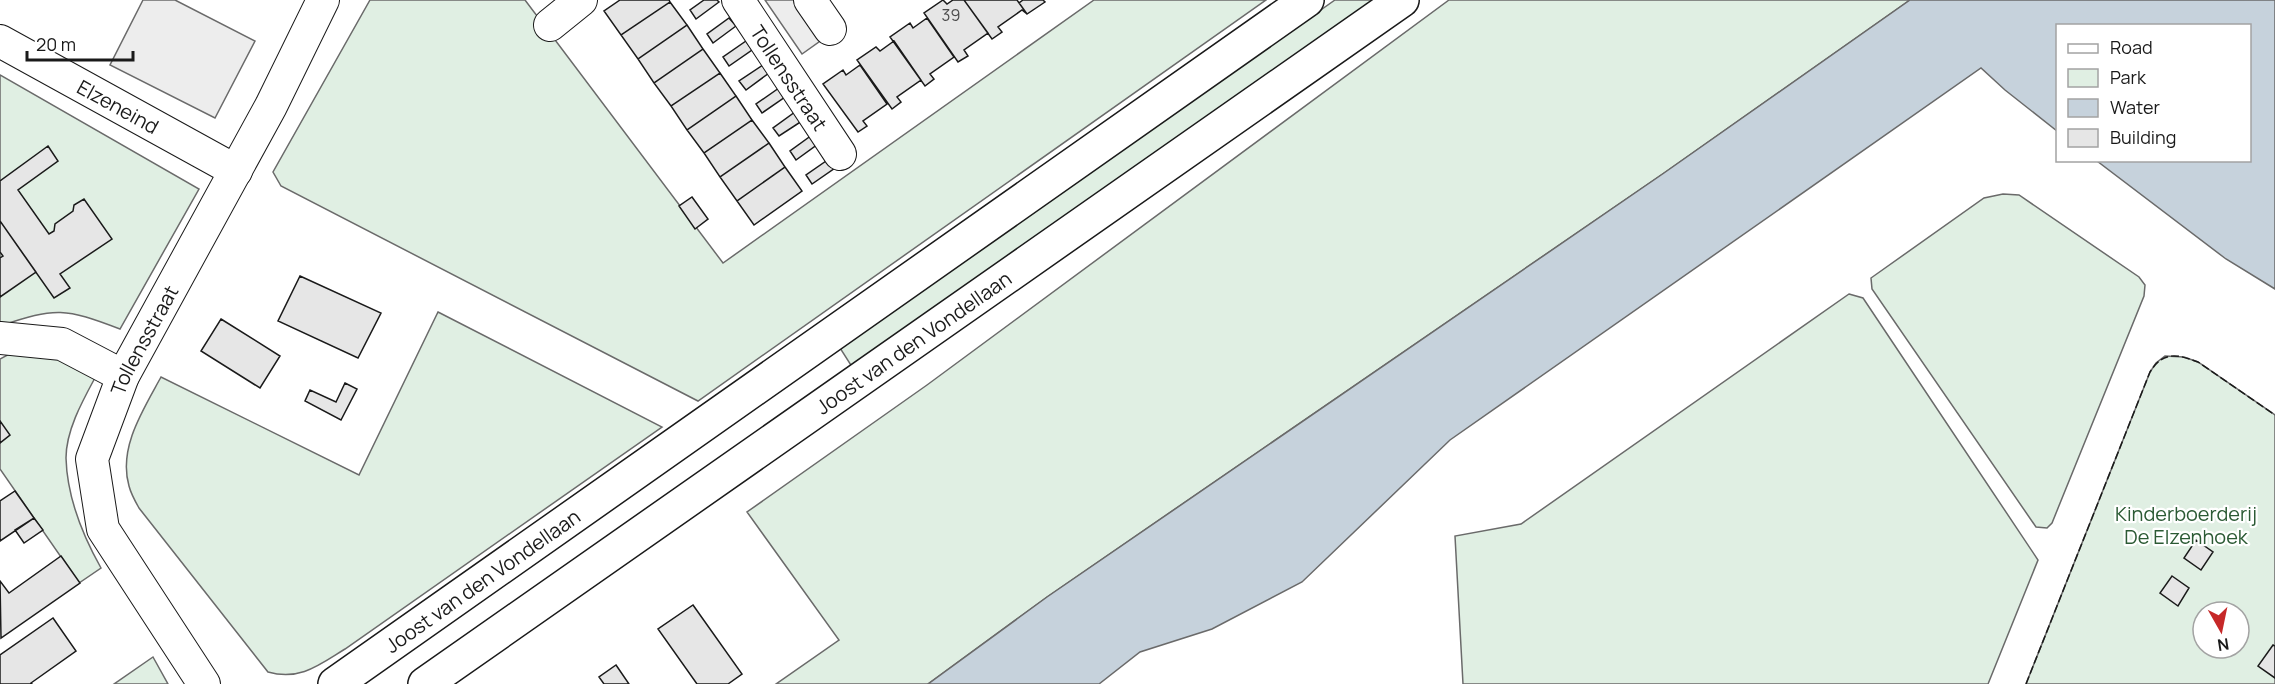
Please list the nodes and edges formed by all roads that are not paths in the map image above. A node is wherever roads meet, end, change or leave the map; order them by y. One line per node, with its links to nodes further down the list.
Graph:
1 (323, 0): 11 (street, Tollensstraat)
2 (582, 0): 7 (street)
3 (738, 0): 10 (street, Tollensstraat)
4 (810, 0): 8 (street)
5 (1307, 0): 15 (street, Joost van den Vondellaan)
6 (1401, 0): 16 (street, Joost van den Vondellaan)
7 (550, 24)
8 (830, 29)
9 (0, 42): 11 (street, Elzeneind)
10 (840, 154)
11 (236, 171): 13 (street, Tollensstraat)
12 (0, 338): 13 (street)
13 (123, 376): 14 (street, Tollensstraat)
14 (204, 684)
15 (335, 684)
16 (425, 684)

